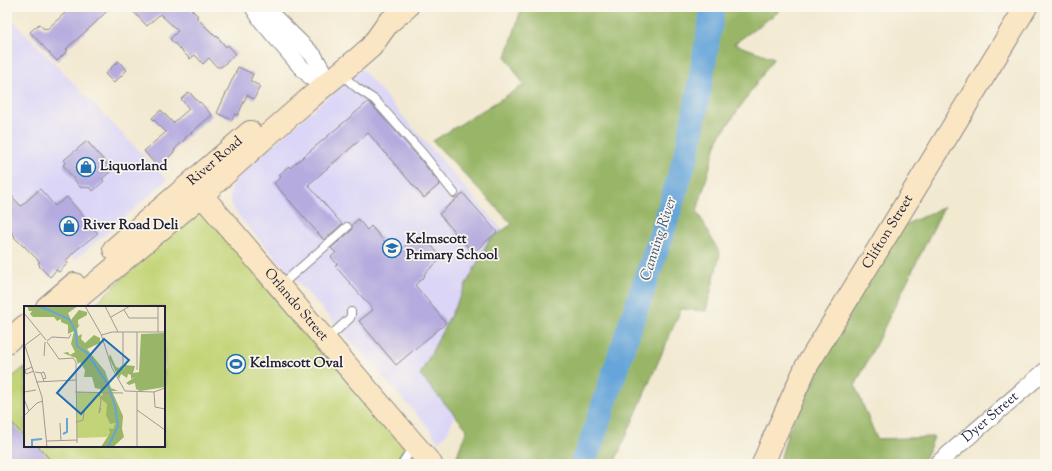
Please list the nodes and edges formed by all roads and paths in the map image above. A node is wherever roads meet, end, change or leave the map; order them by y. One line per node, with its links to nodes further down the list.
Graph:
1 (253, 7): 5 (street)
2 (262, 7): 5 (street)
3 (407, 7): 5 (main road, River Road)
4 (1026, 7): 22 (main road, Clifton Street)
5 (325, 76): 6 (main road, River Road); 7 (lane)
6 (196, 189): 9 (main road, Orlando Street); 10 (main road, River Road); 11 (main road, River Road)
7 (454, 193)
8 (347, 227): 9 (lane)
9 (279, 286): 14 (main road, Orlando Street)
10 (48, 306)
11 (68, 306)
12 (350, 312): 14 (lane)
13 (24, 327): 15 (main road)
14 (326, 340): 19 (main road, Orlando Street)
15 (7, 342)
16 (24, 344): 17 (main road)
17 (7, 358)
18 (1045, 371): 23 (street, Dyer Street)
19 (414, 444): 20 (lane); 21 (main road, Orlando Street)
20 (402, 464)
21 (431, 464)
22 (763, 464)
23 (937, 464)

